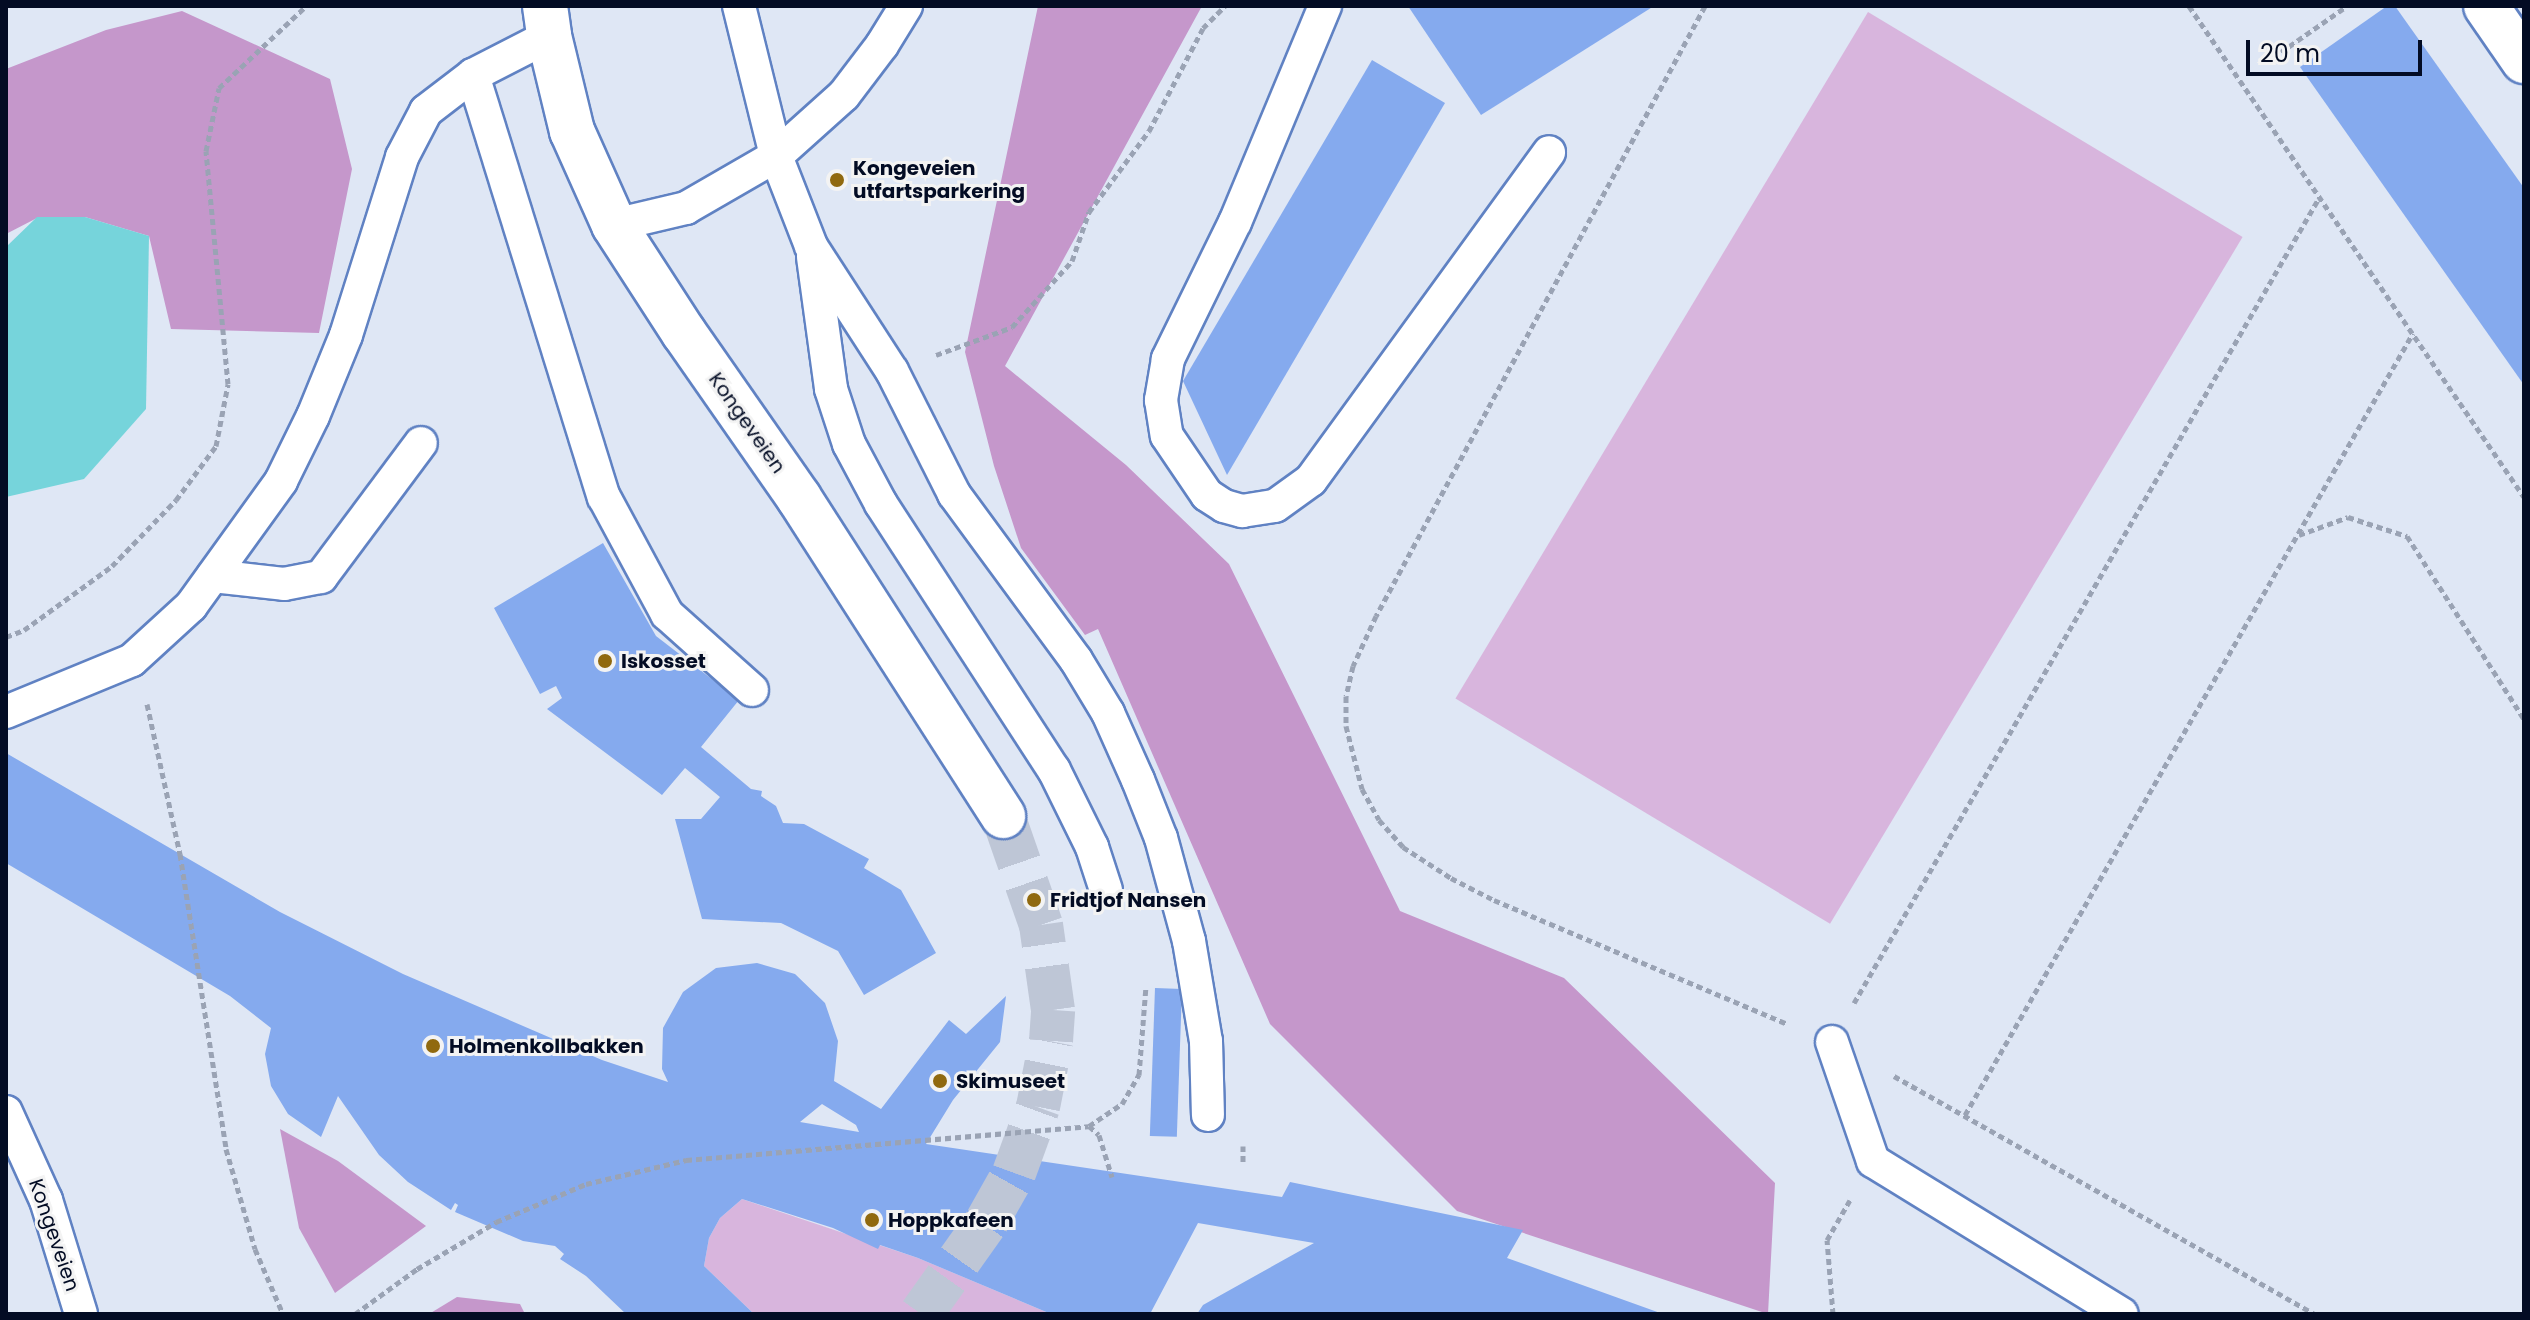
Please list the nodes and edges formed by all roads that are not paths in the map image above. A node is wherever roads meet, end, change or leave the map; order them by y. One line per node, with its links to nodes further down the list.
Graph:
1 (739, 6): 9 (lane)
2 (906, 6): 9 (lane)
3 (1325, 6): 8 (lane)
4 (2486, 6): 6 (street)
5 (547, 21): 7 (lane); 10 (street, Kongeveien)
6 (2524, 61)
7 (473, 75): 13 (lane); 14 (lane)
8 (1549, 152)
9 (776, 156): 10 (lane); 11 (lane)
10 (614, 225): 16 (street, Kongeveien)
11 (811, 246): 17 (lane); 20 (lane)
12 (421, 443): 13 (lane)
13 (213, 576): 15 (lane)
14 (752, 690)
15 (6, 712)
16 (1003, 816)
17 (1106, 890)
18 (1832, 1042): 22 (lane)
19 (6, 1112): 21 (lane, Kongeveien)
20 (1208, 1115)
21 (81, 1314)
22 (2122, 1314)

